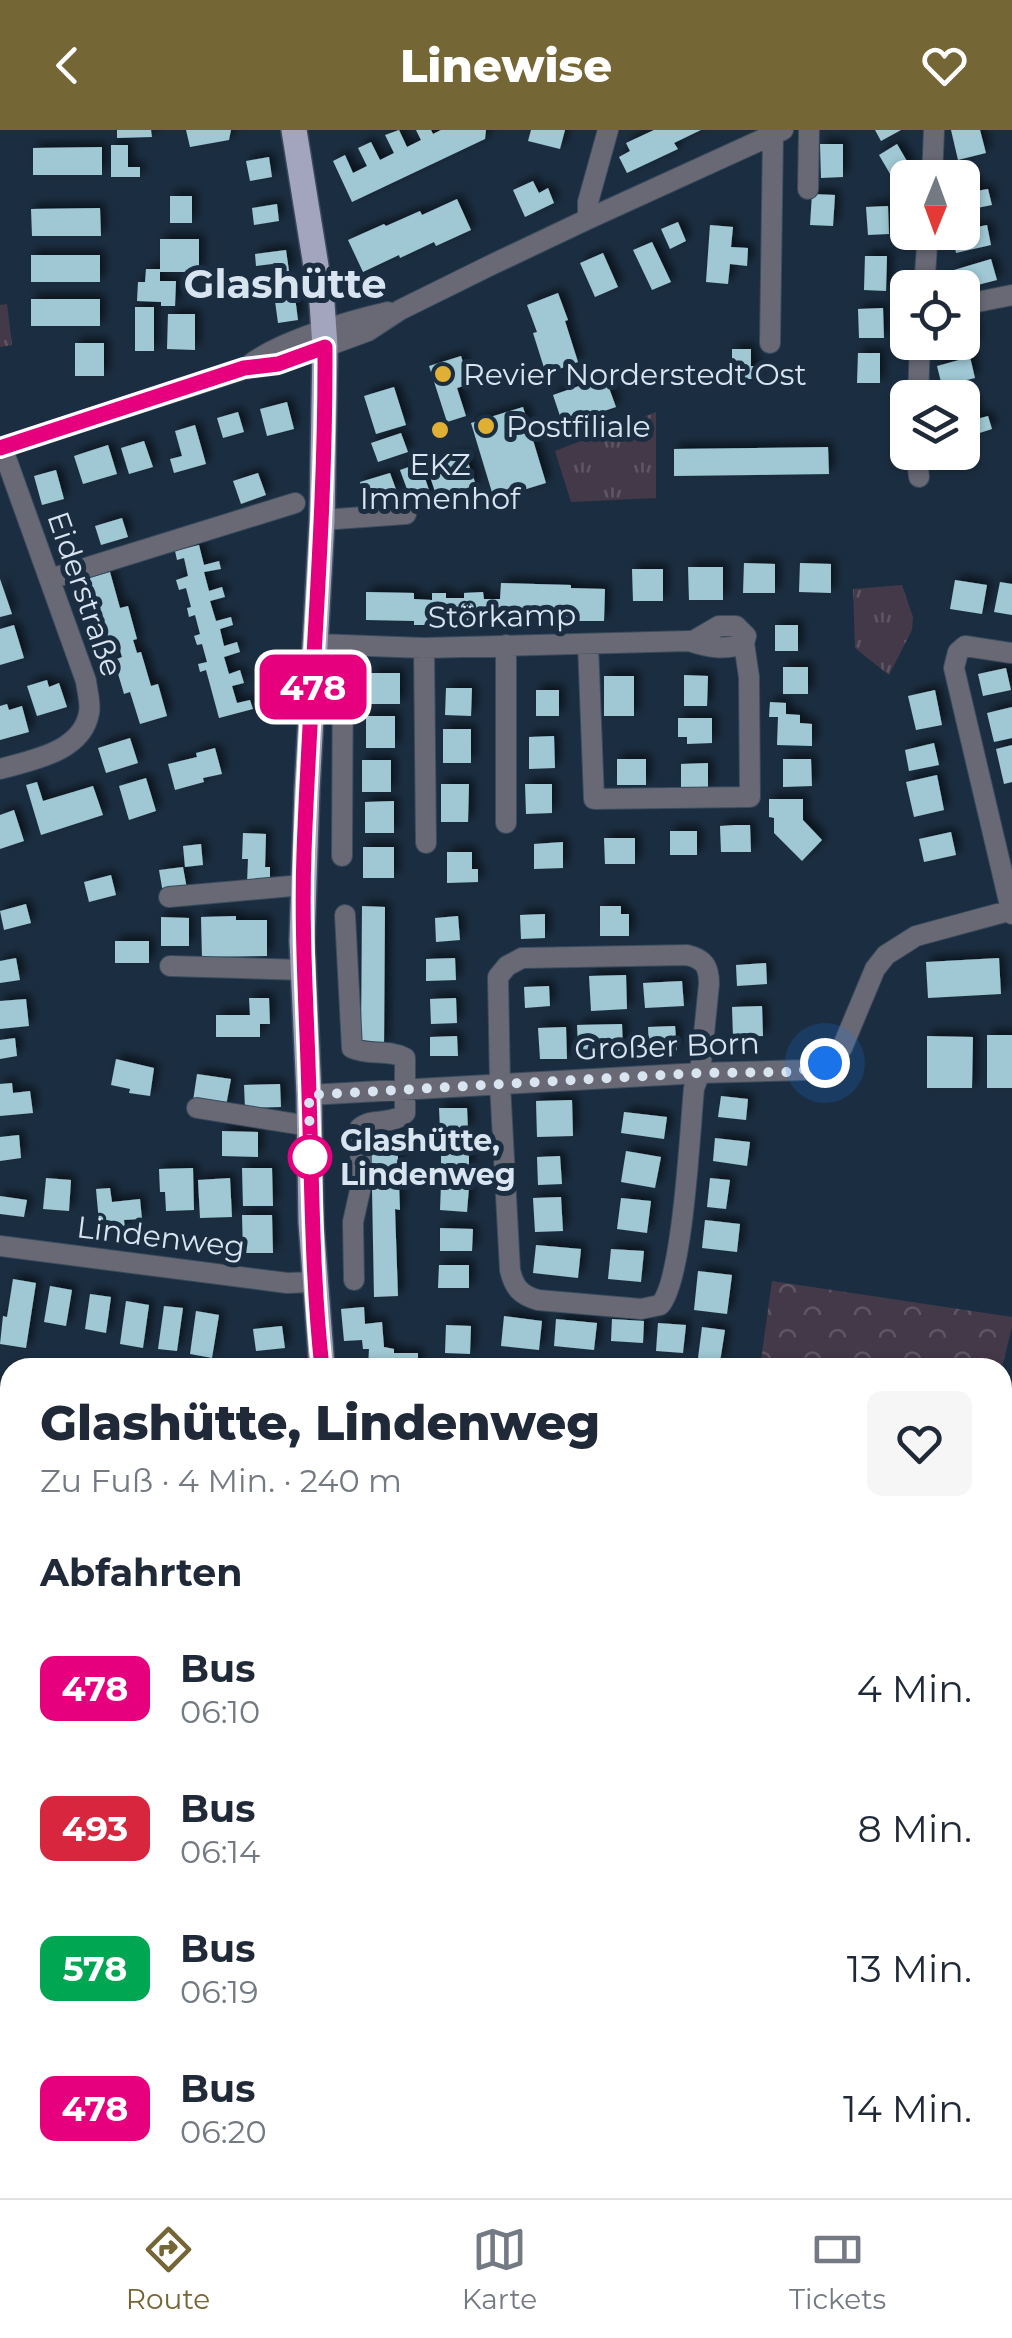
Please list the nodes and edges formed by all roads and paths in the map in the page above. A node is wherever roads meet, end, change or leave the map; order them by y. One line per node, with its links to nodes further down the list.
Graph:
1 (294, 130): 11 (main road)
2 (608, 130): 8 (street)
3 (810, 130): 7 (street)
4 (934, 130): 6 (street)
5 (778, 133): 8 (street); 12 (street)
6 (933, 160)
7 (808, 189)
8 (588, 218): 11 (street)
9 (1012, 295): 10 (street)
10 (980, 301)
11 (325, 339): 13 (street); 18 (main road)
12 (770, 343)
13 (1, 448): 19 (street, Eiderstraße)
14 (918, 470): 15 (street)
15 (919, 477)
16 (295, 502): 19 (street)
17 (406, 514): 18 (street)
18 (322, 520): 20 (main road)
19 (50, 579): 26 (street, Eiderstraße)
20 (316, 644): 23 (street, Störkamp); 30 (main road)
21 (588, 644): 21 (street, Störkamp); 22 (street, Störkamp)
22 (506, 645): 24 (street, Störkamp); 27 (street)
23 (342, 646): 24 (street, Störkamp); 29 (street)
24 (424, 648): 28 (street)
25 (1012, 653): 32 (street)
26 (0, 769)
27 (506, 824)
28 (426, 843)
29 (342, 856)
30 (303, 885): 31 (street); 35 (main road)
31 (169, 897)
32 (1012, 912): 36 (street, Großer Born)
33 (345, 915): 38 (street)
34 (170, 966): 35 (street)
35 (303, 970): 39 (main road)
36 (700, 1073): 37 (street, Großer Born); 37 (street); 37 (street)
37 (500, 1084): 38 (street, Großer Born)
38 (405, 1089): 39 (street, Großer Born); 43 (street)
39 (309, 1095): 41 (main road)
40 (197, 1108): 41 (street)
41 (310, 1126): 44 (main road)
42 (0, 1246): 44 (street, Lindenweg)
43 (354, 1280)
44 (314, 1282): 45 (main road)
45 (321, 1358)

